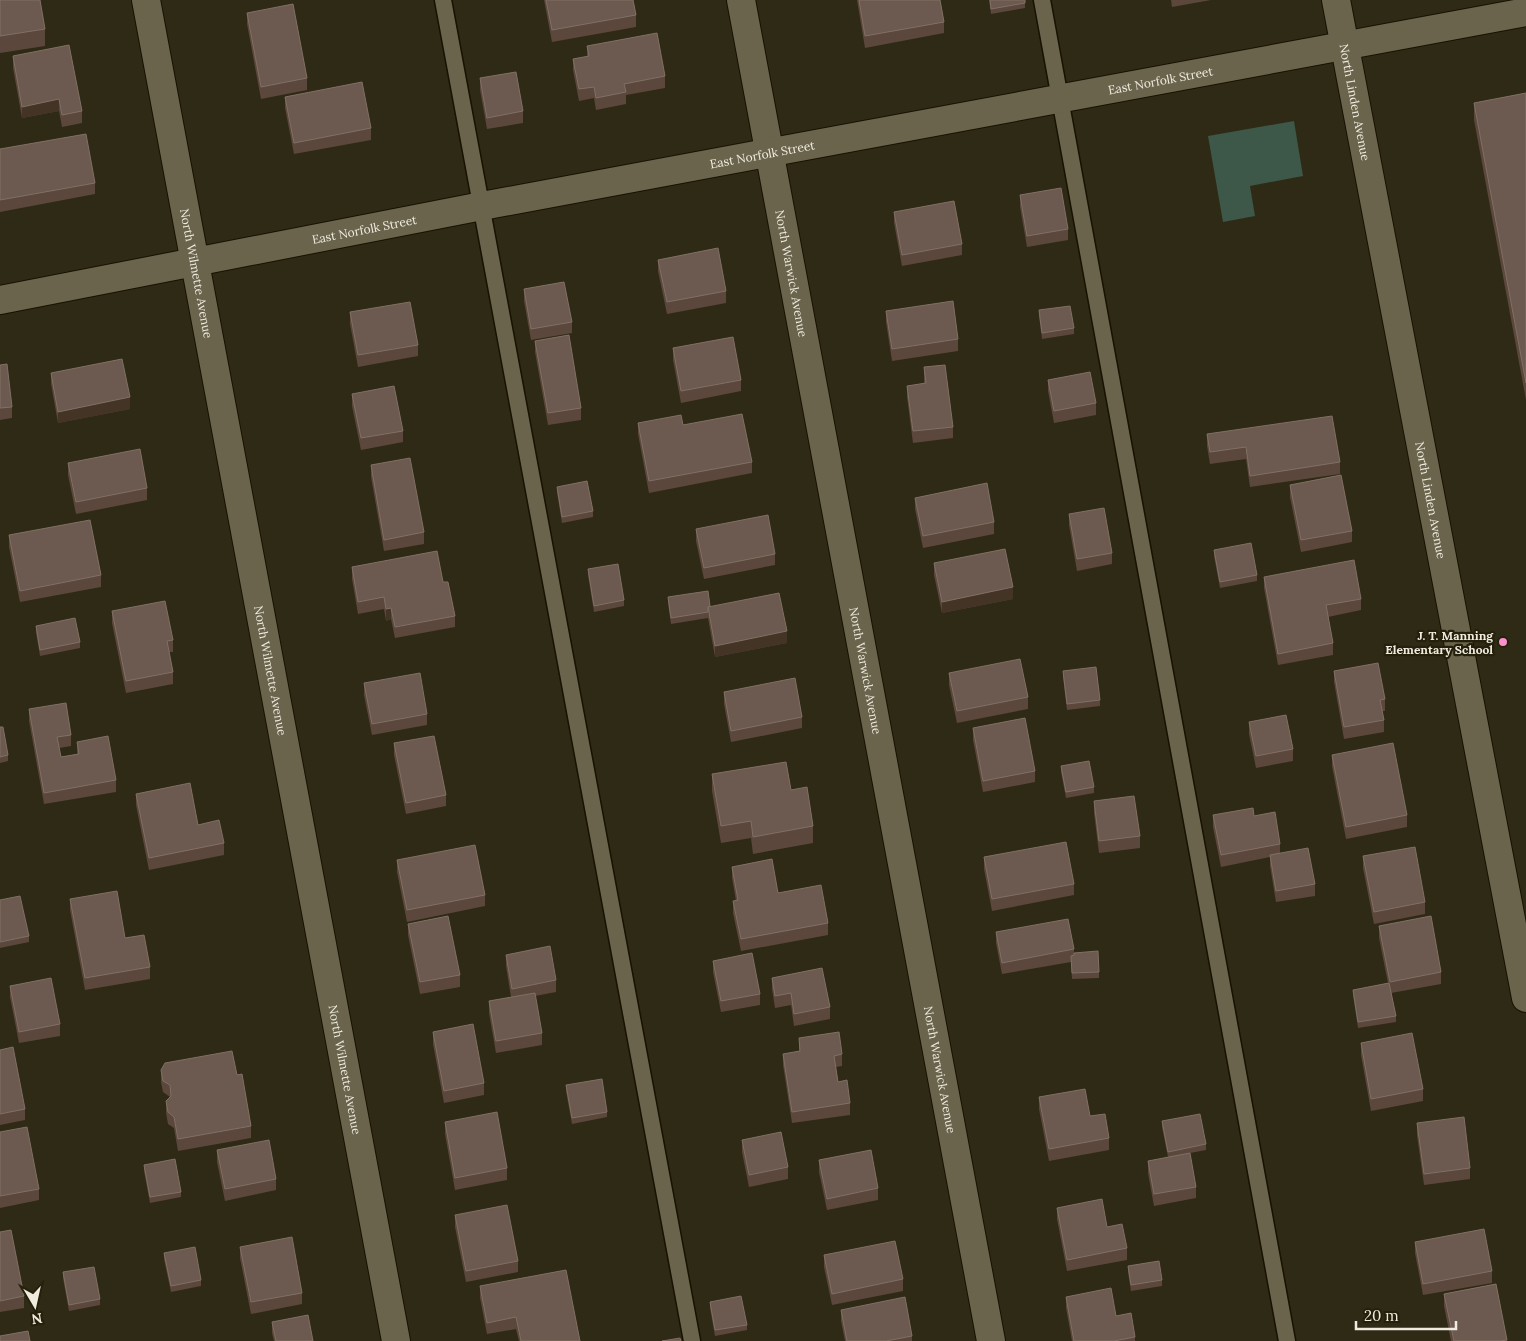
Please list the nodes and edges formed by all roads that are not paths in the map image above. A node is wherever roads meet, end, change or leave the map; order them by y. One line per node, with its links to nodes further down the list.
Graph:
1 (146, 0): 11 (street, North Wilmette Avenue)
2 (443, 0): 10 (lane)
3 (741, 0): 9 (street, North Warwick Avenue)
4 (1042, 0): 8 (lane)
5 (1336, 0): 7 (street, North Linden Avenue)
6 (1526, 12): 7 (street, East Norfolk Street)
7 (1344, 46): 8 (street, East Norfolk Street); 13 (street, North Linden Avenue)
8 (1061, 98): 9 (street, East Norfolk Street); 17 (lane)
9 (769, 153): 10 (street, East Norfolk Street); 16 (street, North Warwick Avenue)
10 (482, 206): 11 (street, East Norfolk Street); 15 (lane)
11 (196, 262): 12 (street, East Norfolk Street); 14 (street, North Wilmette Avenue)
12 (0, 300)
13 (1526, 998)
14 (396, 1341)
15 (692, 1341)
16 (991, 1341)
17 (1287, 1341)

